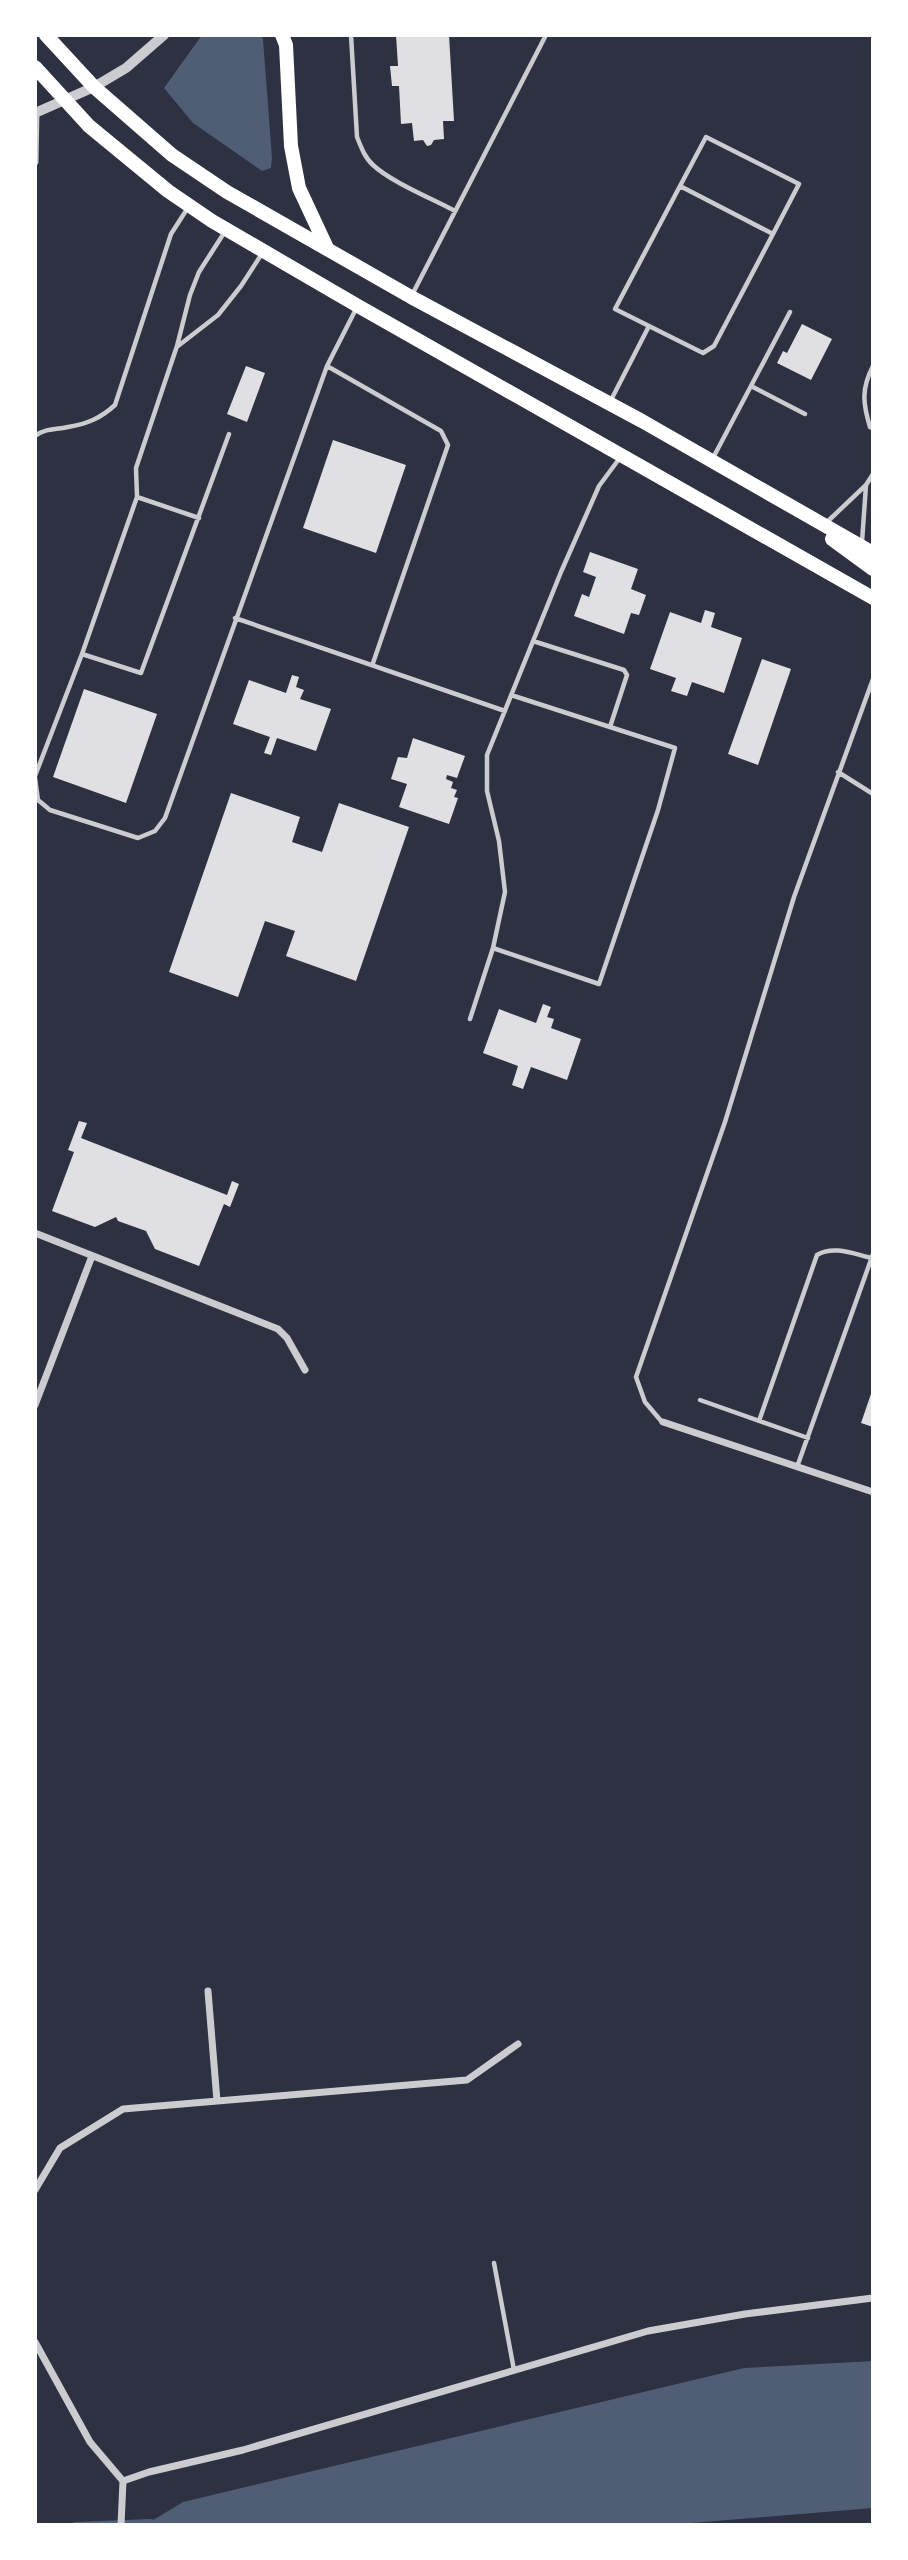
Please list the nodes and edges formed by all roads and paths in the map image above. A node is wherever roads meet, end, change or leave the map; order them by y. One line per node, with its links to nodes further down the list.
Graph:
1 (46, 35): 7 (main road)
2 (164, 35): 7 (street)
3 (282, 35): 16 (main road)
4 (351, 35): 13 (lane)
5 (544, 36): 13 (lane)
6 (35, 66): 8 (main road)
7 (94, 87): 8 (street); 16 (main road)
8 (64, 100): 9 (street); 12 (main road)
9 (35, 112): 10 (street)
10 (35, 162)
11 (680, 186): 15 (lane); 15 (lane); 21 (lane)
12 (189, 206): 14 (main road); 30 (lane)
13 (455, 211): 18 (lane)
14 (226, 229): 17 (main road); 22 (lane)
15 (773, 234): 21 (lane)
16 (328, 249): 18 (main road)
17 (264, 251): 19 (main road); 22 (lane)
18 (411, 297): 26 (main road)
19 (358, 306): 23 (lane); 31 (main road)
20 (790, 312): 25 (lane)
21 (649, 326): 26 (lane)
22 (177, 346): 35 (lane)
23 (327, 366): 42 (lane); 45 (lane)
24 (873, 366): 28 (lane)
25 (751, 386): 27 (lane); 32 (lane)
26 (609, 403): 32 (main road)
27 (805, 414)
28 (873, 428)
29 (229, 434): 37 (lane)
30 (35, 436)
31 (622, 456): 41 (main road); 43 (lane)
32 (711, 462): 36 (main road)
33 (873, 474): 34 (lane)
34 (866, 485): 38 (lane); 39 (lane)
35 (137, 497): 37 (lane); 44 (lane)
36 (782, 503): 38 (main road); 40 (main road)
37 (199, 518): 44 (lane)
38 (823, 526): 39 (main road)
39 (867, 550)
40 (873, 569)
41 (873, 598)
42 (236, 618): 45 (lane); 51 (lane)
43 (533, 641): 47 (lane); 49 (lane)
44 (82, 654): 51 (lane)
45 (373, 663): 48 (lane)
46 (873, 679): 50 (lane)
47 (511, 695): 48 (lane); 49 (lane)
48 (505, 711): 53 (lane)
49 (610, 727): 53 (lane)
50 (838, 772): 52 (lane); 62 (lane)
51 (35, 777)
52 (873, 794)
53 (493, 948): 54 (lane)
54 (470, 1019)
55 (35, 1233): 56 (street)
56 (92, 1256): 58 (street); 60 (street)
57 (872, 1256): 61 (lane); 63 (lane)
58 (305, 1370)
59 (700, 1399): 61 (lane)
60 (35, 1405)
61 (759, 1421): 63 (lane)
62 (663, 1422): 64 (street)
63 (807, 1438): 64 (lane)
64 (797, 1467): 65 (street)
65 (873, 1492)
66 (208, 1991): 68 (street)
67 (518, 2044): 68 (street)
68 (217, 2101): 69 (street)
69 (35, 2190)
70 (494, 2263): 73 (lane)
71 (873, 2298): 73 (street)
72 (35, 2342): 74 (street)
73 (514, 2370): 74 (street)
74 (122, 2481): 75 (street)
75 (121, 2525)

